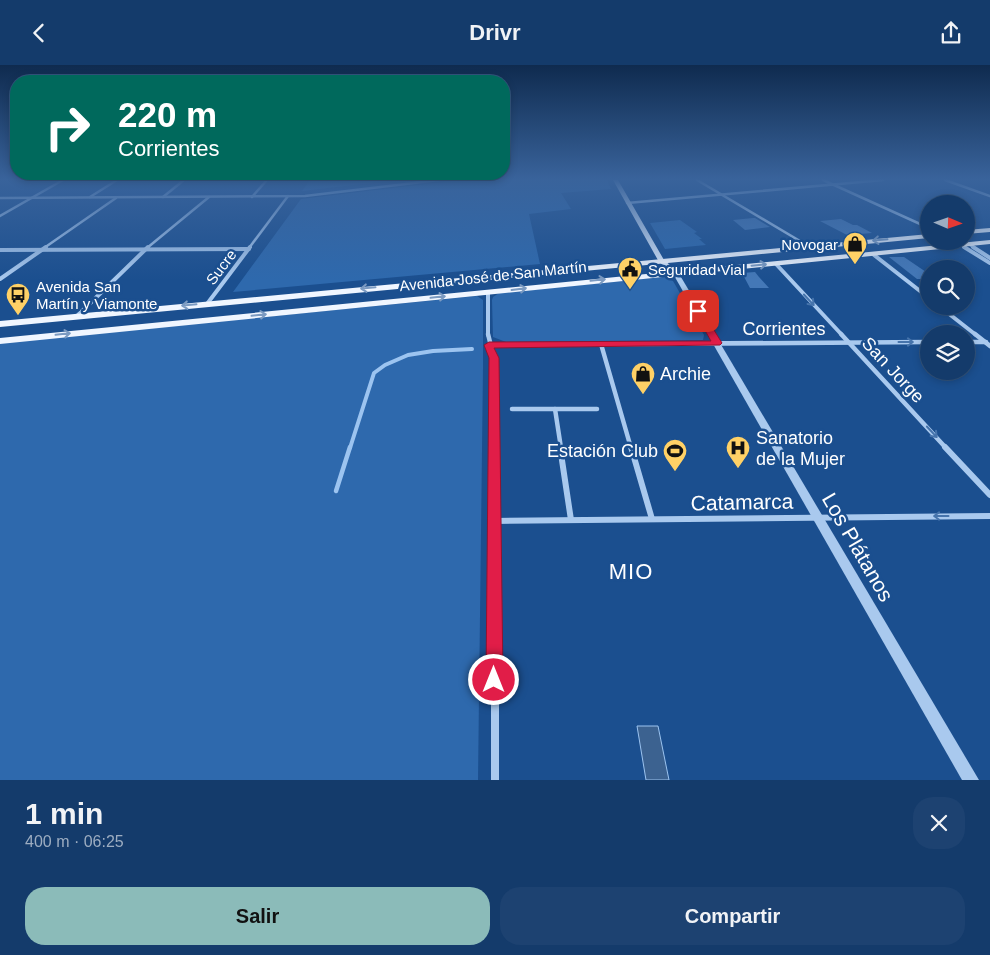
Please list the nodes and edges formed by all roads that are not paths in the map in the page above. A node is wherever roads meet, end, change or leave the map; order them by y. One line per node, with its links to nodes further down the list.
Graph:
1 (93, 213): 16 (street)
2 (189, 213): 14 (street)
3 (275, 213): 15 (street, Sucre)
4 (633, 213): 23 (main road)
5 (753, 213): 13 (street)
6 (896, 213): 7 (street)
7 (920, 224)
8 (990, 230): 9 (main road)
9 (975, 231)
10 (920, 237): 13 (main road, Avenida José de San Martín, one-way to 13)
11 (990, 242): 12 (main road, Avenida José de San Martín)
12 (975, 244)
13 (810, 247): 23 (main road, Avenida José de San Martín)
14 (146, 249): 15 (street); 16 (street); 32 (street)
15 (249, 249): 30 (street, Sucre)
16 (41, 250): 20 (street); 27 (street)
17 (920, 250): 21 (main road, Avenida José de San Martín)
18 (972, 250): 24 (street)
19 (975, 250): 22 (street)
20 (0, 251)
21 (874, 255): 25 (main road, Avenida José de San Martín); 28 (street)
22 (990, 258)
23 (661, 261): 26 (main road, Los Plátanos); 30 (main road, Avenida José de San Martín, one-way to 30)
24 (990, 263)
25 (776, 264): 26 (main road, Avenida José de San Martín, one-way to 25); 38 (street, San Jorge, one-way to 38)
26 (676, 273): 29 (main road, Avenida José de San Martín, one-way to 26); 37 (street, Los Plátanos)
27 (0, 279)
28 (920, 291)
29 (488, 292): 34 (main road, Avenida José de San Martín, one-way to 29); 40 (street)
30 (207, 304): 32 (main road, Avenida José de San Martín, one-way to 32)
31 (951, 315): 36 (street)
32 (77, 316): 33 (main road, Avenida José de San Martín)
33 (0, 324)
34 (0, 341)
35 (920, 342): 38 (street, Corrientes, one-way to 35)
36 (987, 342): 41 (street)
37 (717, 343): 38 (street, Corrientes); 39 (street, Corrientes); 47 (street, Los Plátanos)
38 (849, 343): 45 (street, San Jorge, one-way to 45)
39 (601, 344): 40 (street, Corrientes); 48 (street)
40 (489, 345): 50 (street)
41 (990, 346)
42 (512, 409): 43 (street)
43 (555, 409): 44 (street); 49 (street)
44 (597, 409)
45 (990, 495)
46 (990, 516): 47 (street, Catamarca, one-way to 47)
47 (818, 517): 48 (street, Catamarca); 52 (street, Los Plátanos)
48 (652, 519): 49 (street, Catamarca)
49 (571, 520): 50 (street, Catamarca)
50 (494, 521): 51 (street)
51 (495, 780)
52 (971, 780)

